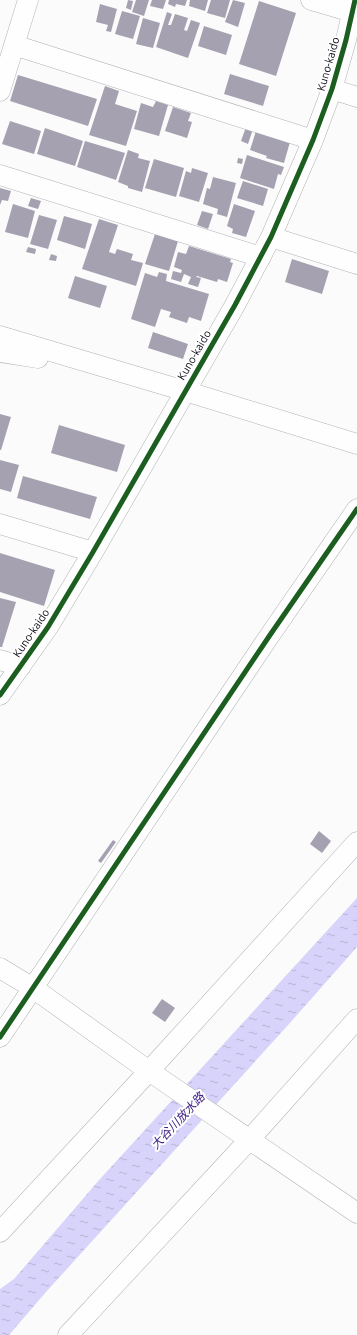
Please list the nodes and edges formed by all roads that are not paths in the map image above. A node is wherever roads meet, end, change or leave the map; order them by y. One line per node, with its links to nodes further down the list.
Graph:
1 (28, 0): 4 (street)
2 (311, 0): 3 (street)
3 (353, 6): 5 (street, Kuno-kaido)
4 (14, 45): 6 (street); 8 (street)
5 (332, 89): 7 (street); 8 (street, Kuno-kaido)
6 (0, 91)
7 (357, 97)
8 (313, 140): 10 (street, Kuno-kaido)
9 (0, 175): 11 (street)
10 (271, 237): 11 (street, Kuno-kaido); 12 (street)
11 (261, 257): 16 (street, Kuno-kaido)
12 (357, 264)
13 (0, 336): 15 (street)
14 (0, 352): 15 (street)
15 (113, 370): 16 (street)
16 (185, 391): 17 (street); 20 (street, Kuno-kaido)
17 (357, 444)
18 (357, 509): 26 (street)
19 (0, 524): 20 (street)
20 (93, 552): 22 (street, Kuno-kaido)
21 (0, 660): 22 (street)
22 (21, 666): 23 (street, Kuno-kaido)
23 (0, 695)
24 (357, 842): 29 (street)
25 (0, 968): 26 (street)
26 (33, 988): 28 (street); 29 (street)
27 (357, 1019): 30 (street)
28 (0, 1037)
29 (149, 1071): 30 (street); 32 (street)
30 (250, 1139): 31 (street); 33 (street)
31 (357, 1213)
32 (0, 1232)
33 (68, 1335)

